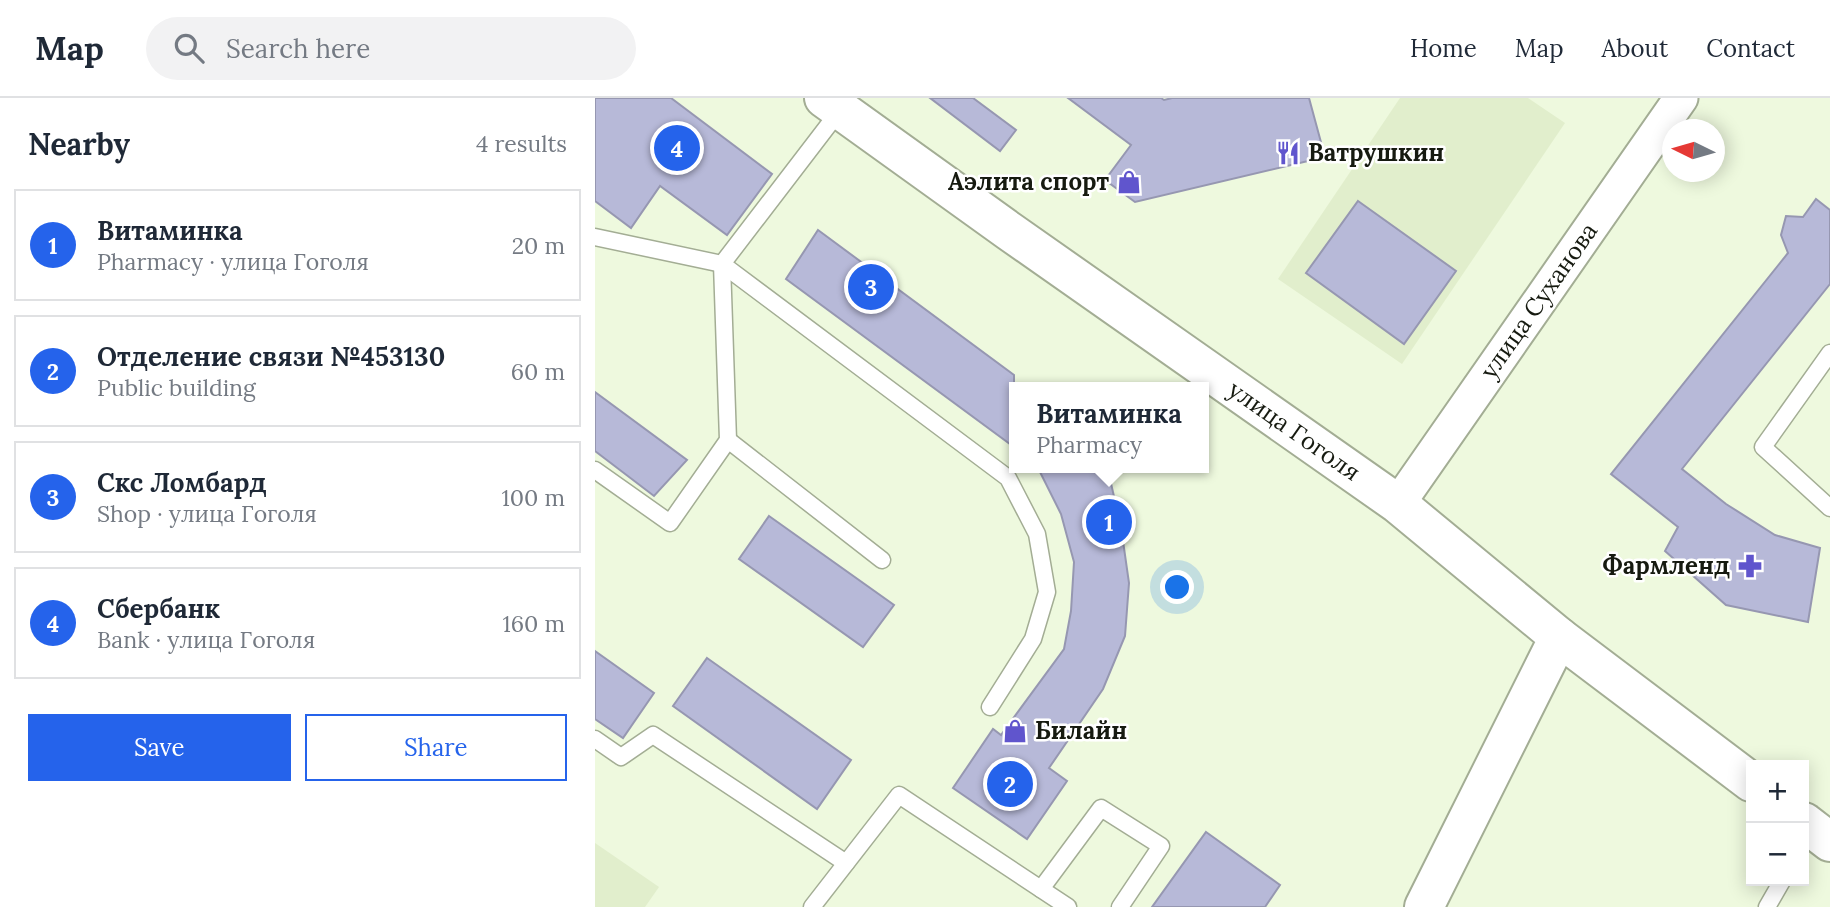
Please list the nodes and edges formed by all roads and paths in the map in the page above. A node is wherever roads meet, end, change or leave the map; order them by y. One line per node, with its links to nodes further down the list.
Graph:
1 (1681, 98): 8 (street, улица Суханова)
2 (832, 104): 4 (lane); 8 (main road, улица Гоголя)
3 (595, 237): 4 (lane)
4 (722, 264): 6 (lane); 12 (lane)
5 (1830, 354): 9 (lane)
6 (728, 440): 7 (lane); 10 (lane)
7 (595, 470)
8 (1398, 504): 11 (main road, улица Гоголя)
9 (1830, 508)
10 (882, 560)
11 (1559, 637): 14 (main road, улица Гоголя); 21 (main road)
12 (990, 707)
13 (595, 739): 15 (lane)
14 (1746, 778)
15 (846, 863): 17 (lane); 18 (lane)
16 (1779, 886): 22 (lane)
17 (1041, 889): 19 (lane); 20 (lane)
18 (812, 907)
19 (1068, 907)
20 (1120, 907)
21 (1424, 907)
22 (1767, 907)

